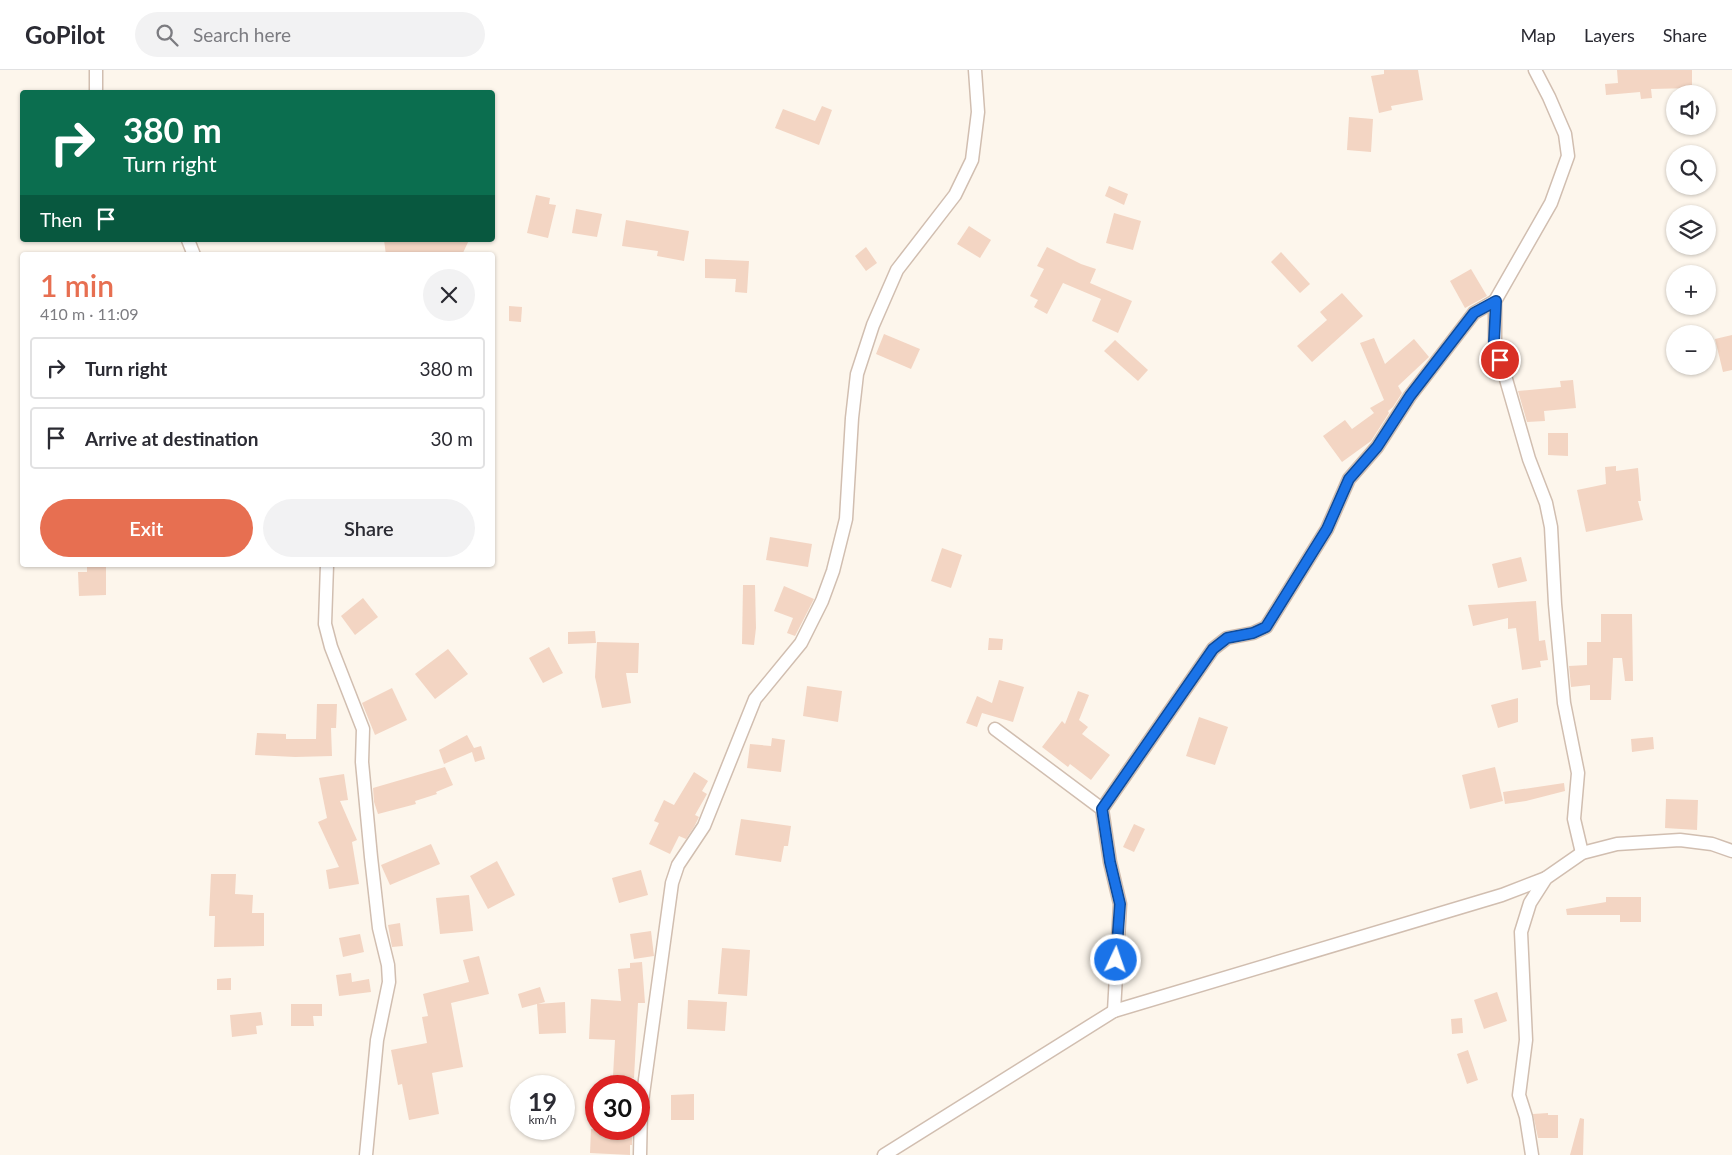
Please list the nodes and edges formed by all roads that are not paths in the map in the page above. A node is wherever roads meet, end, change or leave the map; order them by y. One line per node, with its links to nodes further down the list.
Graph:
1 (96, 70): 4 (street)
2 (975, 70): 14 (street)
3 (1535, 70): 5 (street)
4 (96, 90)
5 (1496, 301): 8 (street); 10 (street)
6 (327, 567): 13 (street)
7 (995, 729): 8 (street)
8 (1102, 809): 12 (street)
9 (1732, 851): 10 (street)
10 (1582, 853): 11 (street)
11 (1546, 878): 12 (street); 16 (street)
12 (1114, 1011): 15 (street)
13 (366, 1155)
14 (640, 1155)
15 (884, 1155)
16 (1532, 1155)

